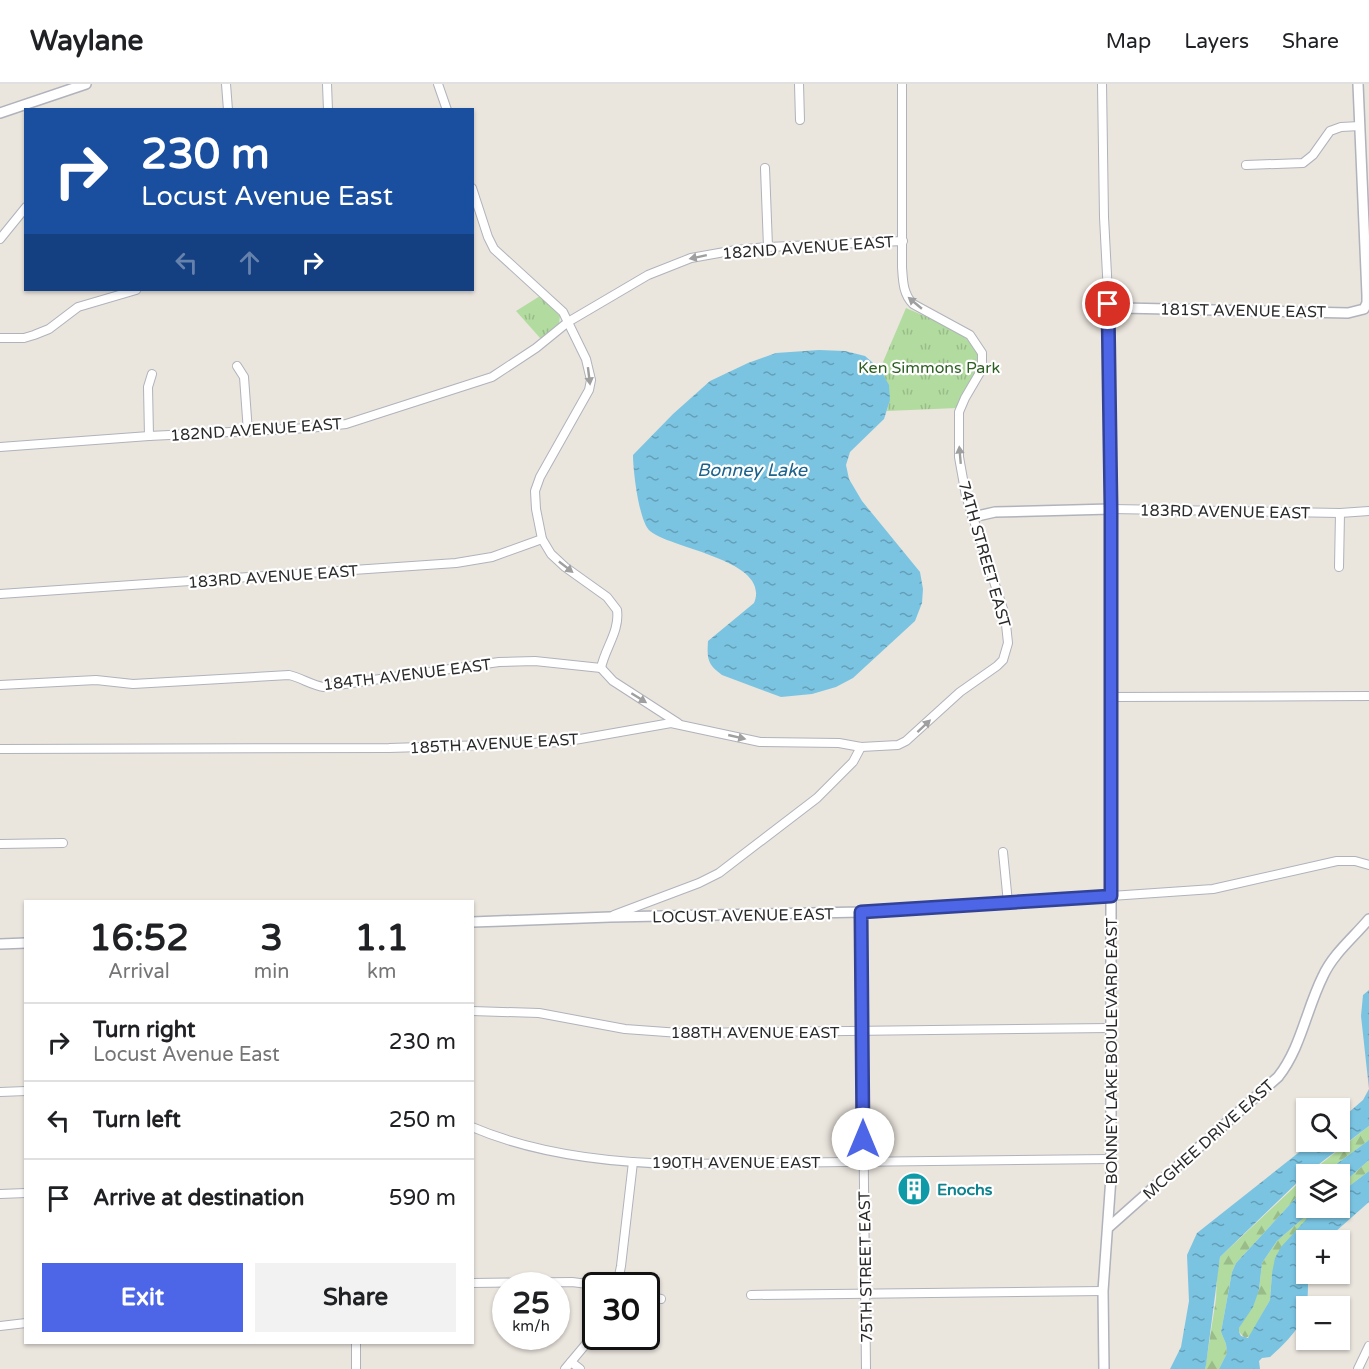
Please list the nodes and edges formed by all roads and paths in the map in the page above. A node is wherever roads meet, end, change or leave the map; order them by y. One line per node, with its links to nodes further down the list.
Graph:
1 (86, 84): 12 (street)
2 (226, 84): 9 (street)
3 (327, 84): 10 (street)
4 (438, 84): 11 (street)
5 (799, 84): 13 (street)
6 (902, 84): 21 (street, 74TH STREET EAST)
7 (1102, 84): 25 (street, BONNEY LAKE BOULEVARD EAST)
8 (1359, 84): 14 (street)
9 (228, 108)
10 (328, 108)
11 (446, 108)
12 (0, 113)
13 (800, 120)
14 (1360, 126): 15 (street); 25 (street, 181ST AVENUE EAST)
15 (1246, 165)
16 (765, 168): 22 (street)
17 (474, 199): 19 (street)
18 (24, 210): 20 (street)
19 (477, 216): 26 (street)
20 (0, 240)
21 (903, 241): 22 (street, 182ND AVENUE EAST); 36 (street, 74TH STREET EAST, one-way to 21)
22 (768, 247): 26 (street, 182ND AVENUE EAST, one-way to 26)
23 (133, 291): 27 (street)
24 (1091, 305): 25 (street)
25 (1109, 313): 33 (street, BONNEY LAKE BOULEVARD EAST)
26 (568, 322): 30 (street, 182ND AVENUE EAST); 37 (street, one-way to 37)
27 (0, 338)
28 (237, 366): 30 (street)
29 (152, 374): 31 (street)
30 (248, 432): 31 (street, 182ND AVENUE EAST)
31 (149, 436): 32 (street, 182ND AVENUE EAST)
32 (0, 447)
33 (1111, 509): 35 (street, 183RD AVENUE EAST); 36 (street, 183RD AVENUE EAST); 44 (street, BONNEY LAKE BOULEVARD EAST)
34 (1369, 511): 35 (street, 183RD AVENUE EAST)
35 (1340, 513): 38 (street)
36 (973, 517): 41 (street, 74TH STREET EAST)
37 (542, 539): 39 (street, 183RD AVENUE EAST); 40 (street, one-way to 40)
38 (1339, 567)
39 (0, 594)
40 (601, 668): 42 (street, 184TH AVENUE EAST); 45 (street, one-way to 45)
41 (992, 669): 46 (street, 185TH AVENUE EAST, one-way to 41)
42 (0, 685)
43 (1369, 696): 44 (street)
44 (1111, 697): 52 (street, BONNEY LAKE BOULEVARD EAST)
45 (680, 724): 46 (street, 185TH AVENUE EAST, one-way to 46); 47 (street, 185TH AVENUE EAST)
46 (861, 747): 55 (street)
47 (0, 749)
48 (63, 843): 49 (street)
49 (0, 844)
50 (1003, 852): 53 (street)
51 (1369, 866): 52 (street, LOCUST AVENUE EAST)
52 (1111, 896): 53 (street, LOCUST AVENUE EAST); 61 (street, BONNEY LAKE BOULEVARD EAST)
53 (1008, 903): 54 (street, LOCUST AVENUE EAST)
54 (861, 912): 55 (street, LOCUST AVENUE EAST); 62 (street, 75TH STREET EAST)
55 (610, 917): 57 (street, LOCUST AVENUE EAST)
56 (1369, 919): 71 (street, MCGHEE DRIVE EAST)
57 (474, 922)
58 (24, 943): 59 (street)
59 (0, 944)
60 (474, 1011): 62 (street, 188TH AVENUE EAST)
61 (1111, 1028): 62 (street, 188TH AVENUE EAST); 66 (street, BONNEY LAKE BOULEVARD EAST)
62 (862, 1031): 67 (street, 75TH STREET EAST)
63 (24, 1091): 64 (street)
64 (0, 1092)
65 (474, 1128): 68 (street, 190TH AVENUE EAST)
66 (1111, 1159): 67 (street, 190TH AVENUE EAST); 71 (street, BONNEY LAKE BOULEVARD EAST)
67 (863, 1161): 68 (street, 190TH AVENUE EAST); 76 (street, 75TH STREET EAST)
68 (633, 1162): 72 (street)
69 (24, 1193): 70 (street)
70 (0, 1194)
71 (1108, 1227): 75 (street, BONNEY LAKE BOULEVARD EAST)
72 (620, 1272)
73 (474, 1283): 74 (street)
74 (582, 1283)
75 (1103, 1291): 76 (street); 88 (street, BONNEY LAKE BOULEVARD EAST)
76 (865, 1294): 77 (street); 87 (street, 75TH STREET EAST)
77 (751, 1295)
78 (24, 1323): 79 (street)
79 (0, 1326)
80 (356, 1344): 84 (street)
81 (1369, 1346): 89 (street)
82 (582, 1349): 83 (street)
83 (571, 1362): 85 (street); 86 (street)
84 (356, 1369)
85 (564, 1369)
86 (580, 1369)
87 (866, 1369)
88 (1104, 1369)
89 (1358, 1369)

